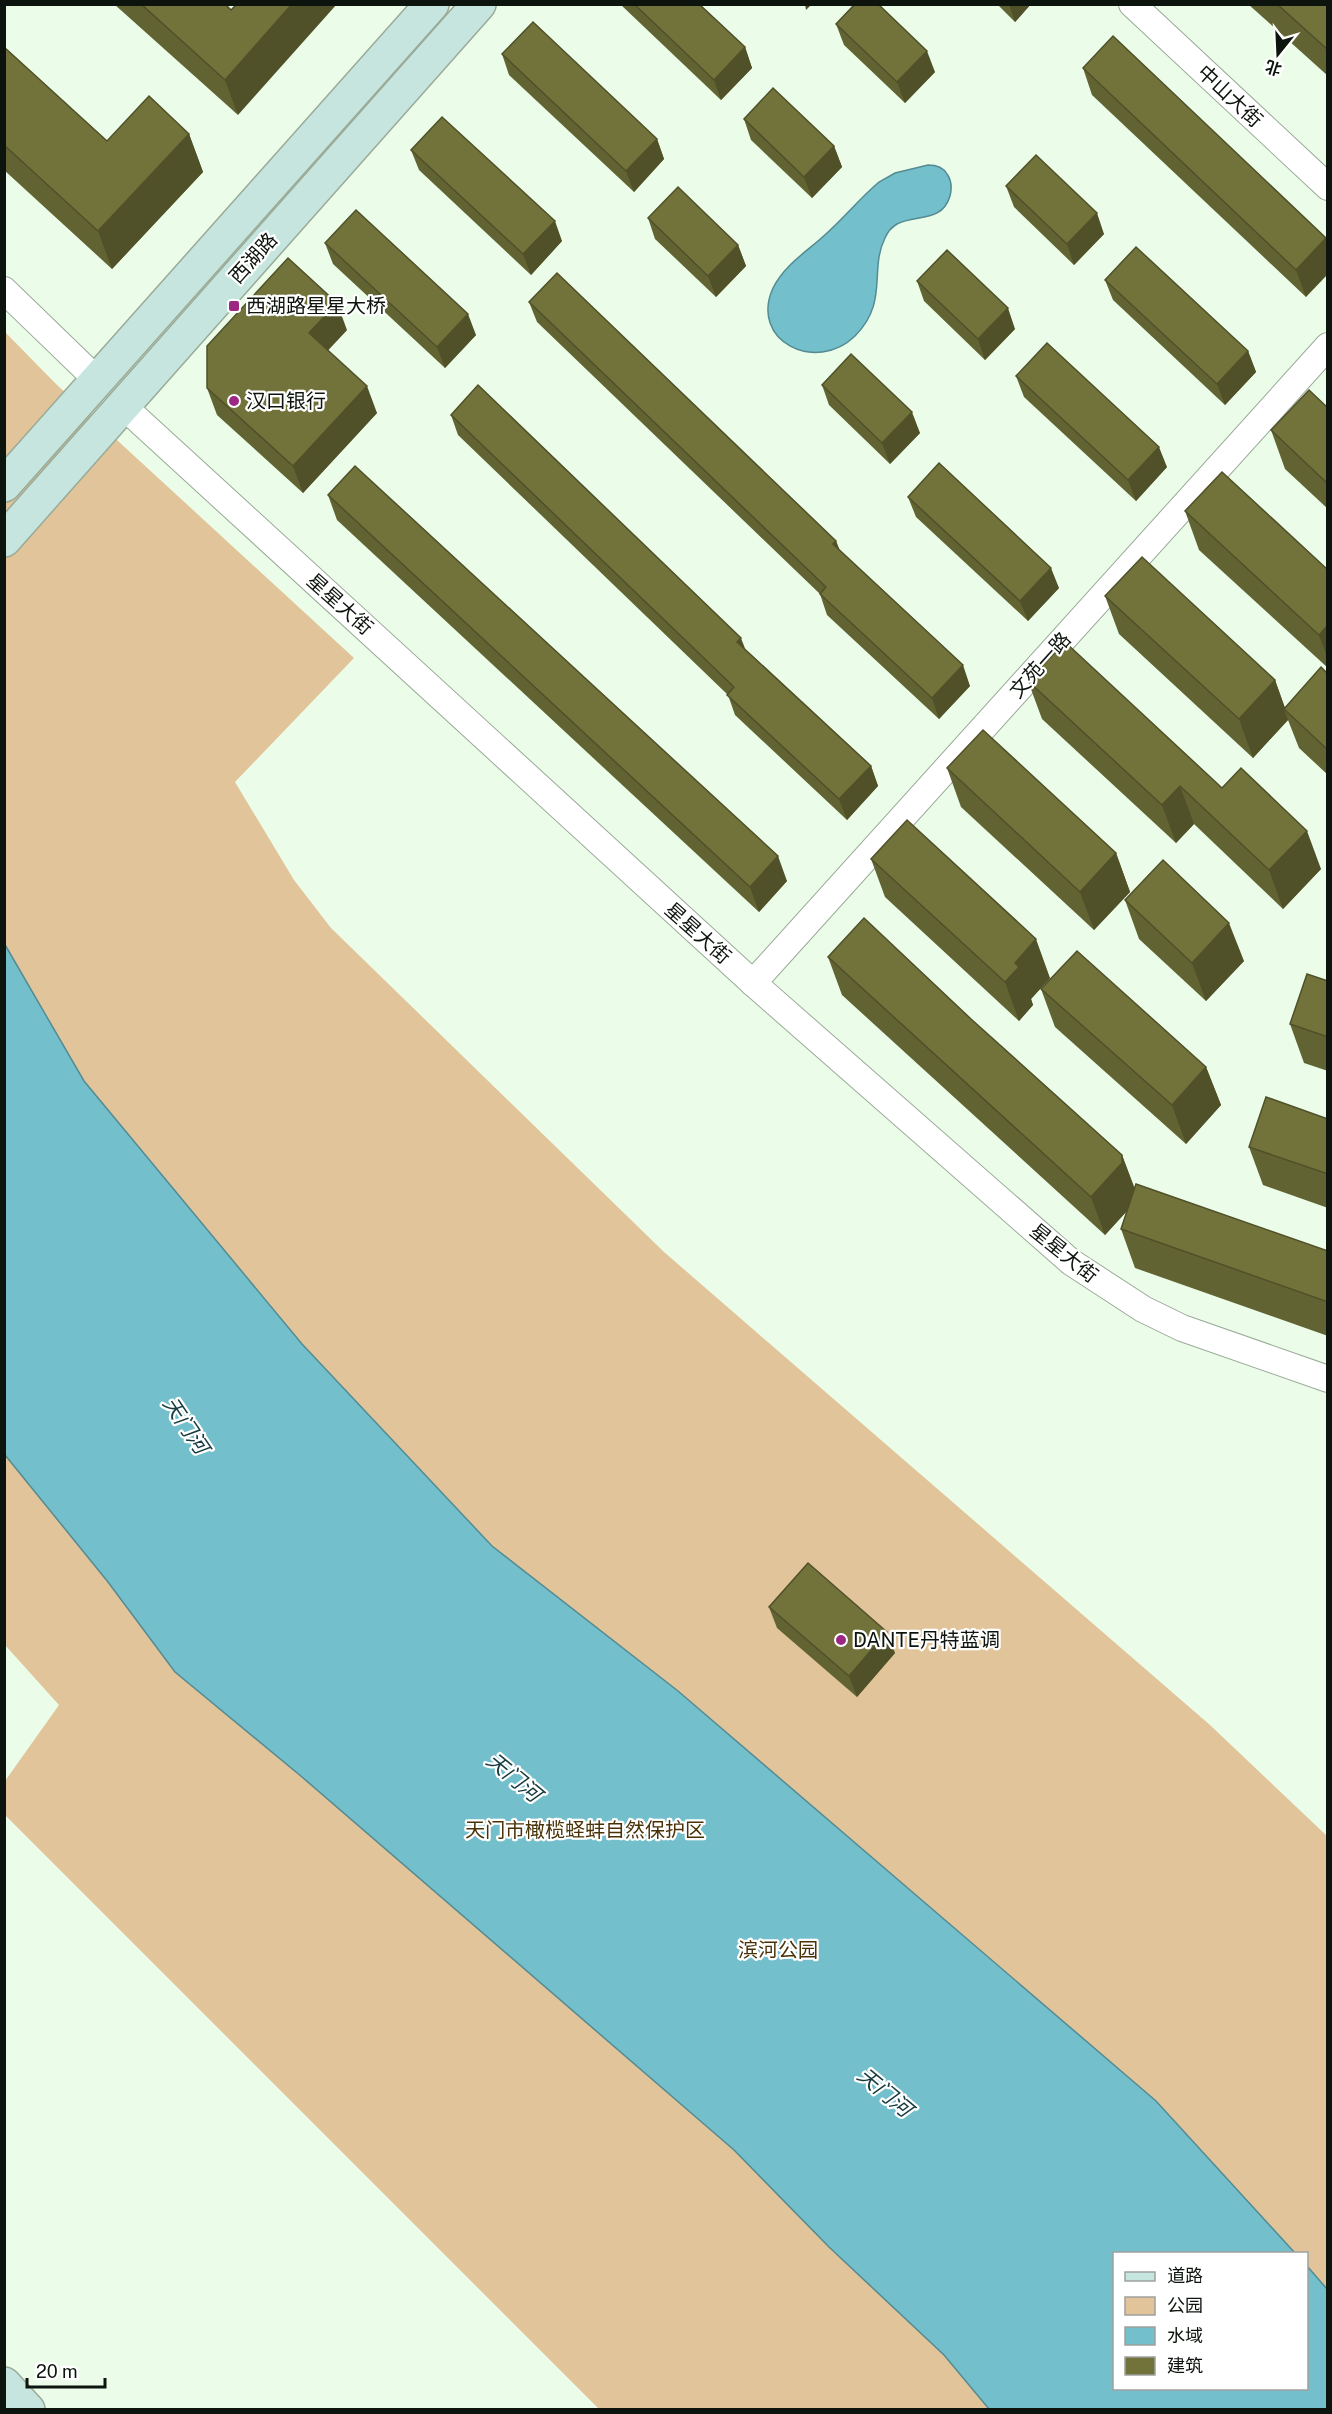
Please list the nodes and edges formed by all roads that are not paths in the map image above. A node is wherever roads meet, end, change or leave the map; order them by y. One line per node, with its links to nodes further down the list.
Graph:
1 (432, 4): 7 (main road, 西湖路)
2 (479, 4): 8 (main road, 西湖路)
3 (1132, 4): 4 (street, 中山大街)
4 (1328, 188)
5 (4, 290): 7 (street)
6 (1328, 346): 11 (street, 文苑一路)
7 (96, 380): 9 (main road, 西湖路)
8 (122, 405): 10 (main road, 西湖路); 11 (street, 星星大街)
9 (4, 485)
10 (4, 540)
11 (753, 983): 12 (street, 星星大街)
12 (1328, 1379)
13 (4, 2384): 14 (main road)
14 (28, 2409)

